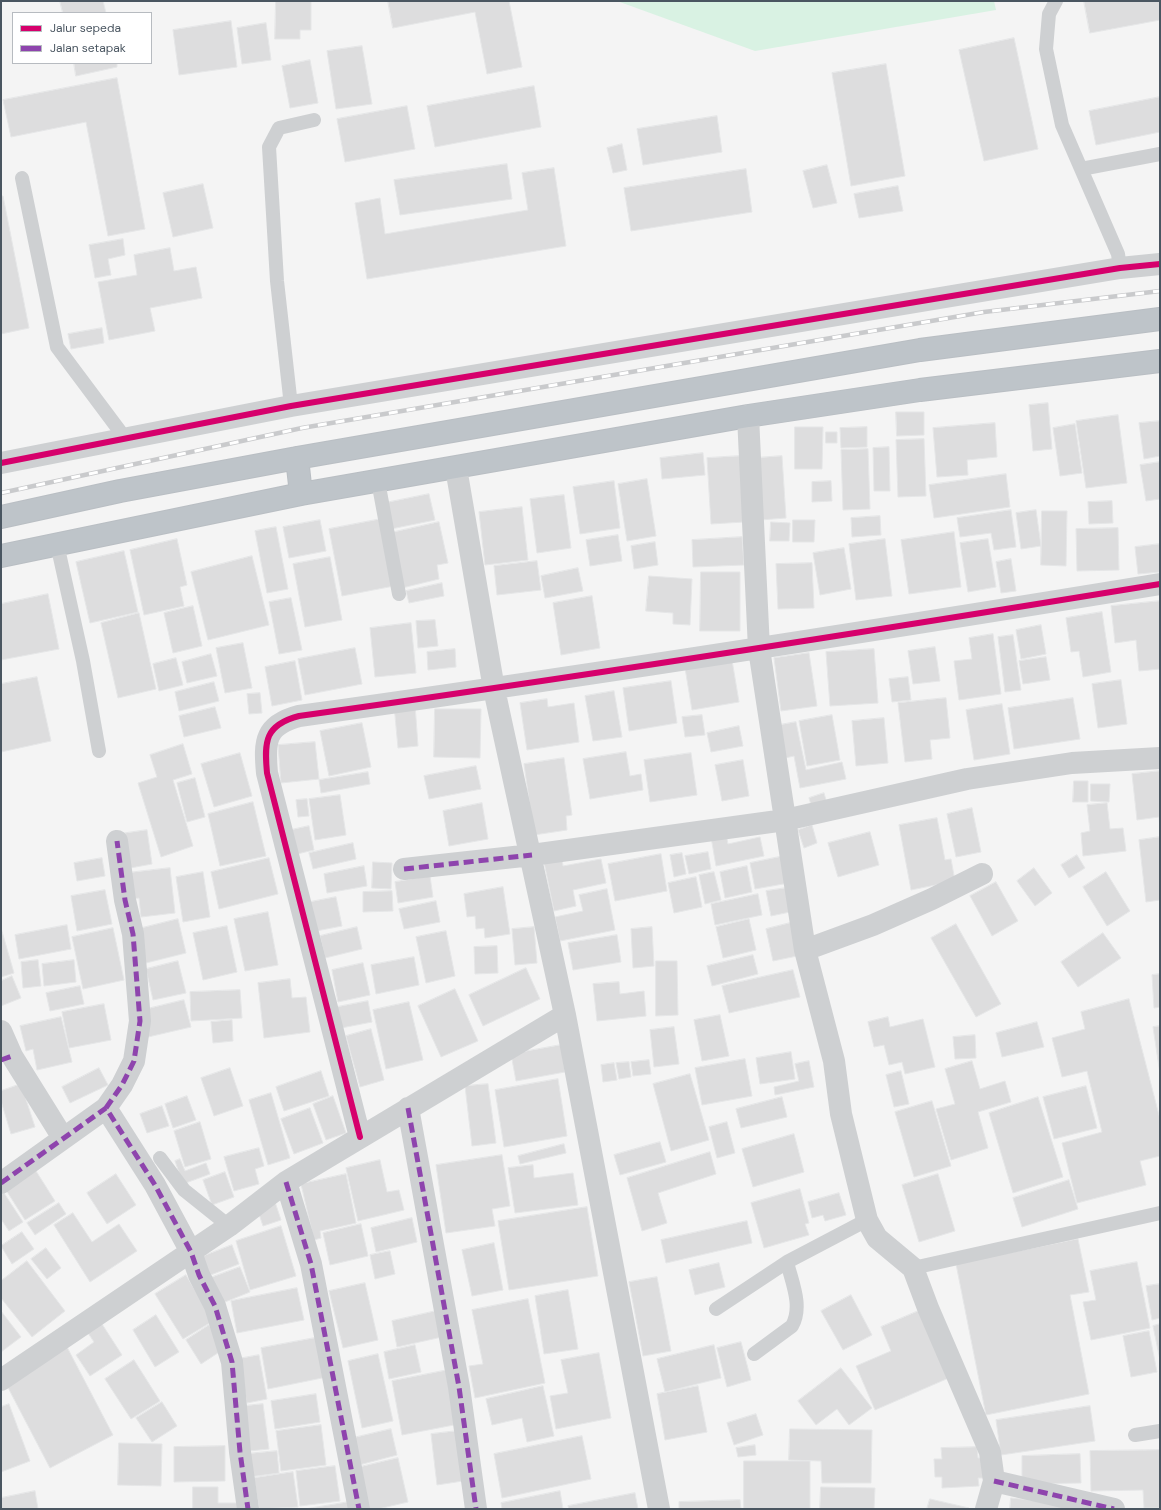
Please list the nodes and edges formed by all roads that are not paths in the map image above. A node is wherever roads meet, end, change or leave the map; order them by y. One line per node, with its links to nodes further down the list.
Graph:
1 (1056, 1): 4 (lane)
2 (314, 120): 10 (lane)
3 (1160, 154): 4 (lane)
4 (1080, 169): 7 (lane)
5 (22, 178): 12 (lane)
6 (1160, 264): 7 (street)
7 (1120, 268): 10 (street)
8 (1160, 319): 13 (highway)
9 (1160, 361): 11 (highway)
10 (292, 406): 12 (street)
11 (748, 416): 15 (highway); 23 (street)
12 (125, 438): 14 (street)
13 (296, 458): 17 (highway); 18 (highway)
14 (1, 463)
15 (456, 468): 16 (highway); 24 (street)
16 (378, 481): 17 (highway); 22 (lane)
17 (301, 494): 19 (highway)
18 (1, 517)
19 (57, 544): 20 (highway); 25 (lane)
20 (1, 556)
21 (1160, 584): 23 (street)
22 (399, 594)
23 (759, 649): 24 (street); 27 (street)
24 (494, 689): 29 (street); 38 (street)
25 (99, 751)
26 (1160, 758): 27 (street)
27 (785, 820): 29 (street); 32 (street)
28 (117, 841): 36 (street)
29 (532, 855): 30 (street); 33 (street)
30 (404, 869)
31 (982, 874): 32 (street)
32 (805, 950): 44 (street)
33 (565, 1015): 37 (street); 58 (street)
34 (1, 1031): 35 (street)
35 (7, 1058): 39 (street)
36 (106, 1108): 39 (street); 46 (street)
37 (408, 1108): 38 (street); 57 (street)
38 (360, 1137): 41 (street)
39 (63, 1138): 42 (street)
40 (160, 1158): 45 (lane)
41 (286, 1182): 45 (street); 56 (street)
42 (1, 1183)
43 (1160, 1213): 48 (lane)
44 (867, 1220): 47 (lane); 48 (street)
45 (230, 1226): 46 (street)
46 (191, 1252): 51 (street); 55 (street)
47 (787, 1262): 49 (lane); 50 (lane)
48 (913, 1268): 54 (street)
49 (716, 1309)
50 (754, 1354)
51 (1, 1380)
52 (1160, 1431): 53 (lane)
53 (1135, 1435)
54 (994, 1481): 59 (street); 60 (street)
55 (248, 1509)
56 (359, 1509)
57 (476, 1509)
58 (659, 1509)
59 (986, 1509)
60 (1114, 1509)

